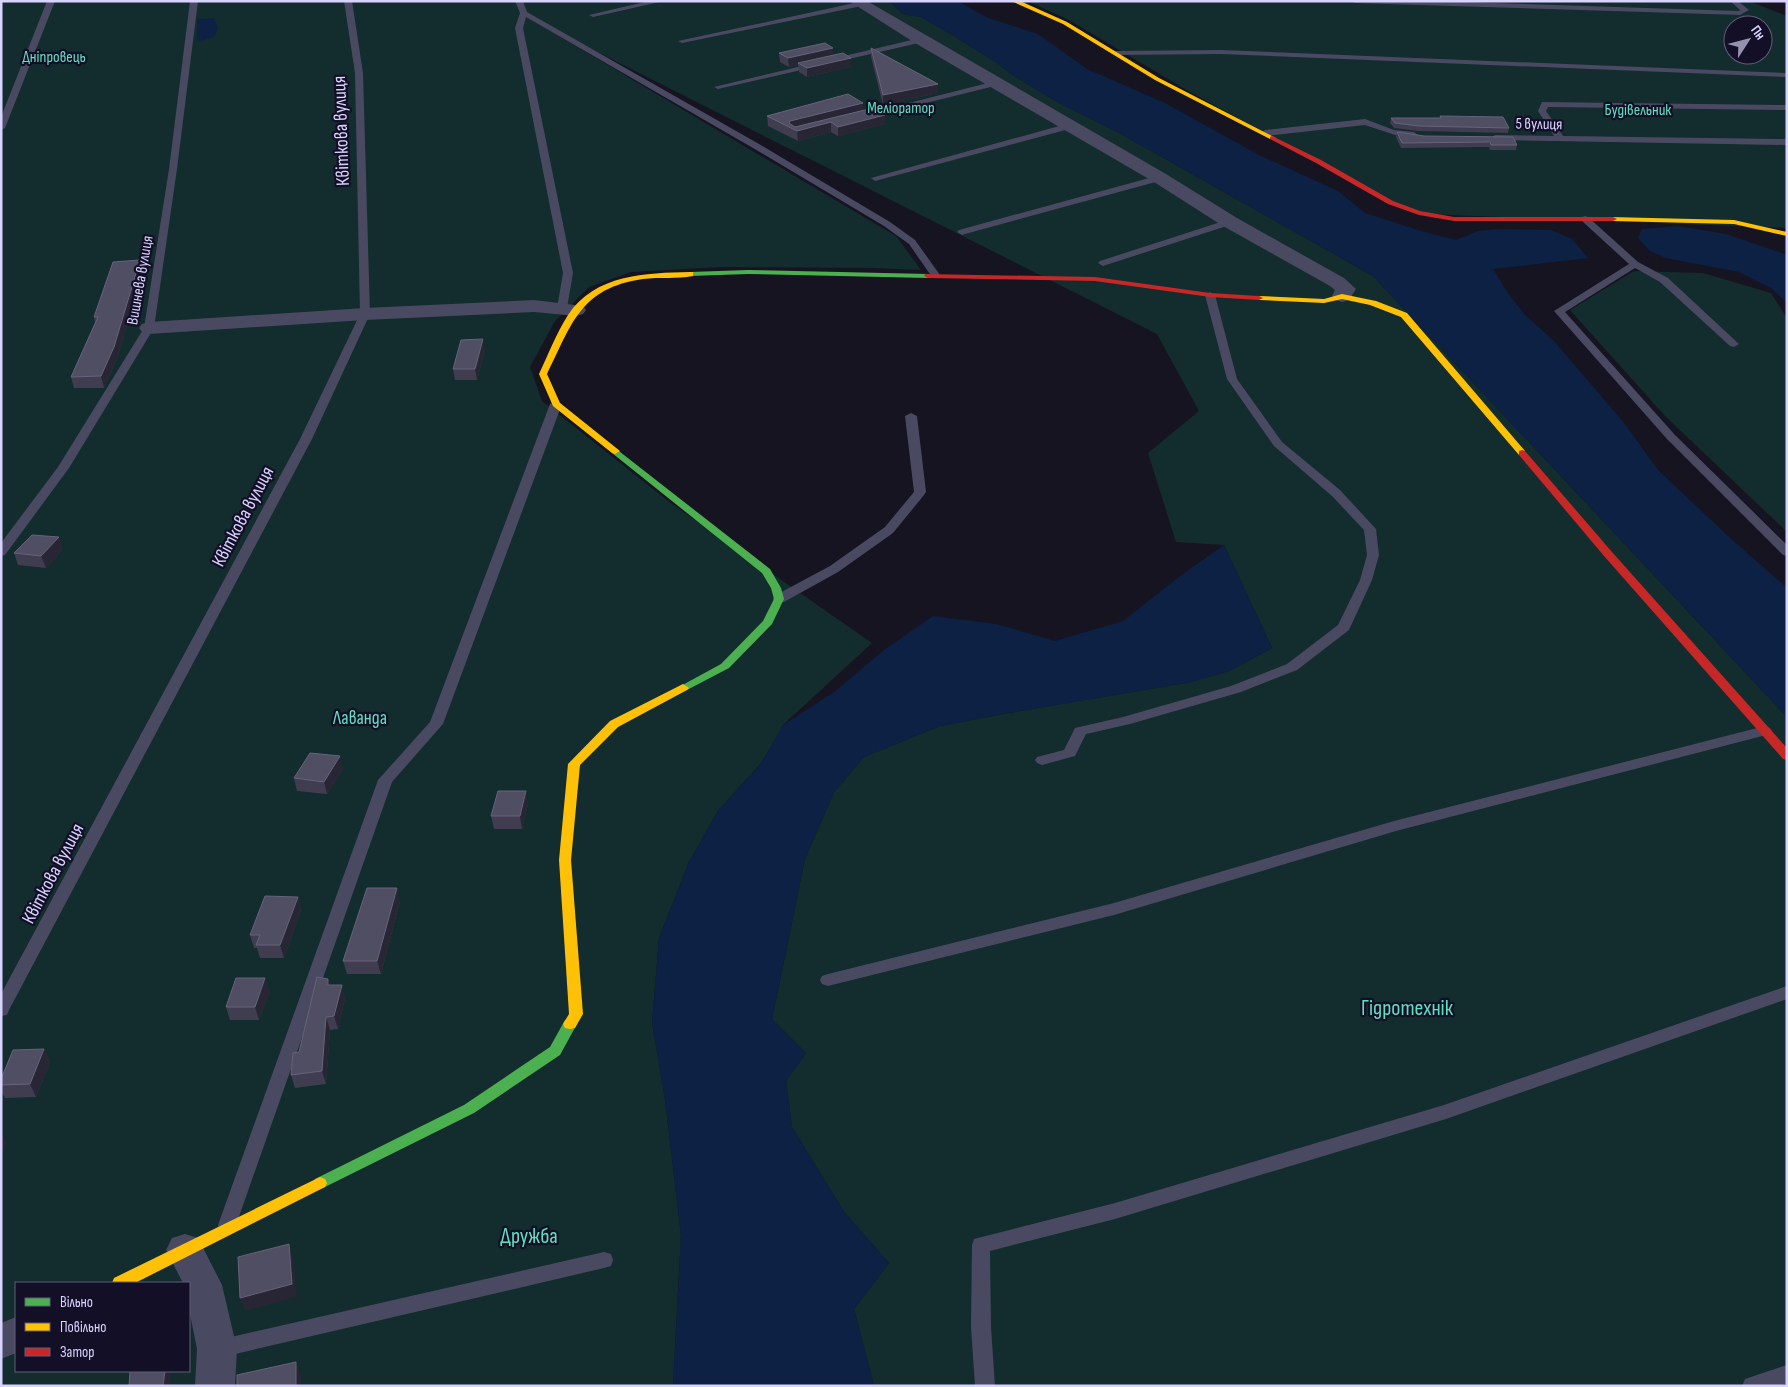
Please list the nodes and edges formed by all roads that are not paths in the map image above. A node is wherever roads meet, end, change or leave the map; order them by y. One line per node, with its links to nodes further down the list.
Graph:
1 (51, 1): 22 (lane)
2 (194, 1): 41 (lane, Вишнева вулиця)
3 (348, 1): 40 (lane, Квіткова вулиця)
4 (519, 1): 11 (lane)
5 (661, 1): 12 (lane)
6 (1014, 1): 15 (street)
7 (1355, 1): 10 (lane)
8 (1734, 1): 10 (lane)
9 (857, 2): 13 (street); 14 (lane)
10 (1444, 3)
11 (524, 14): 36 (lane); 39 (lane)
12 (593, 15)
13 (920, 40): 17 (street); 18 (lane)
14 (682, 41)
15 (1115, 53): 16 (lane); 23 (street)
16 (1787, 75)
17 (996, 83): 20 (lane); 21 (street)
18 (718, 87)
19 (1787, 108): 26 (lane)
20 (852, 118)
21 (1070, 126): 28 (lane); 29 (street)
22 (1, 128)
23 (1265, 133): 24 (lane); 30 (street)
24 (1423, 136)
25 (1482, 137): 26 (lane, 5 вулиця)
26 (1560, 139): 27 (lane, 5 вулиця)
27 (1787, 142)
28 (875, 178)
29 (1160, 178): 31 (street); 32 (lane)
30 (1585, 219): 33 (street); 35 (lane)
31 (1230, 222): 34 (lane); 38 (street)
32 (962, 232)
33 (1787, 234)
34 (1103, 263)
35 (1636, 264): 42 (lane); 46 (lane)
36 (935, 275): 37 (street); 39 (street)
37 (1210, 295): 38 (street); 50 (lane)
38 (1342, 296): 48 (street)
39 (569, 309): 40 (street); 43 (street)
40 (366, 314): 41 (street); 53 (lane, Квіткова вулиця)
41 (149, 328): 45 (lane, Вишнева вулиця)
42 (1734, 344)
43 (556, 404): 47 (street); 54 (lane)
44 (911, 416): 47 (lane)
45 (1, 552)
46 (1787, 552)
47 (779, 599): 54 (street)
48 (1765, 731): 49 (street); 51 (lane)
49 (1787, 756)
50 (1042, 760)
51 (828, 980)
52 (1787, 992): 62 (lane)
53 (1, 1010)
54 (226, 1229): 55 (street)
55 (185, 1250): 57 (street); 60 (street)
56 (604, 1260): 60 (lane)
57 (122, 1282)
58 (15, 1335): 59 (street)
59 (1, 1341)
60 (216, 1368)
61 (1787, 1374): 63 (lane)
62 (984, 1386)
63 (1752, 1386)

